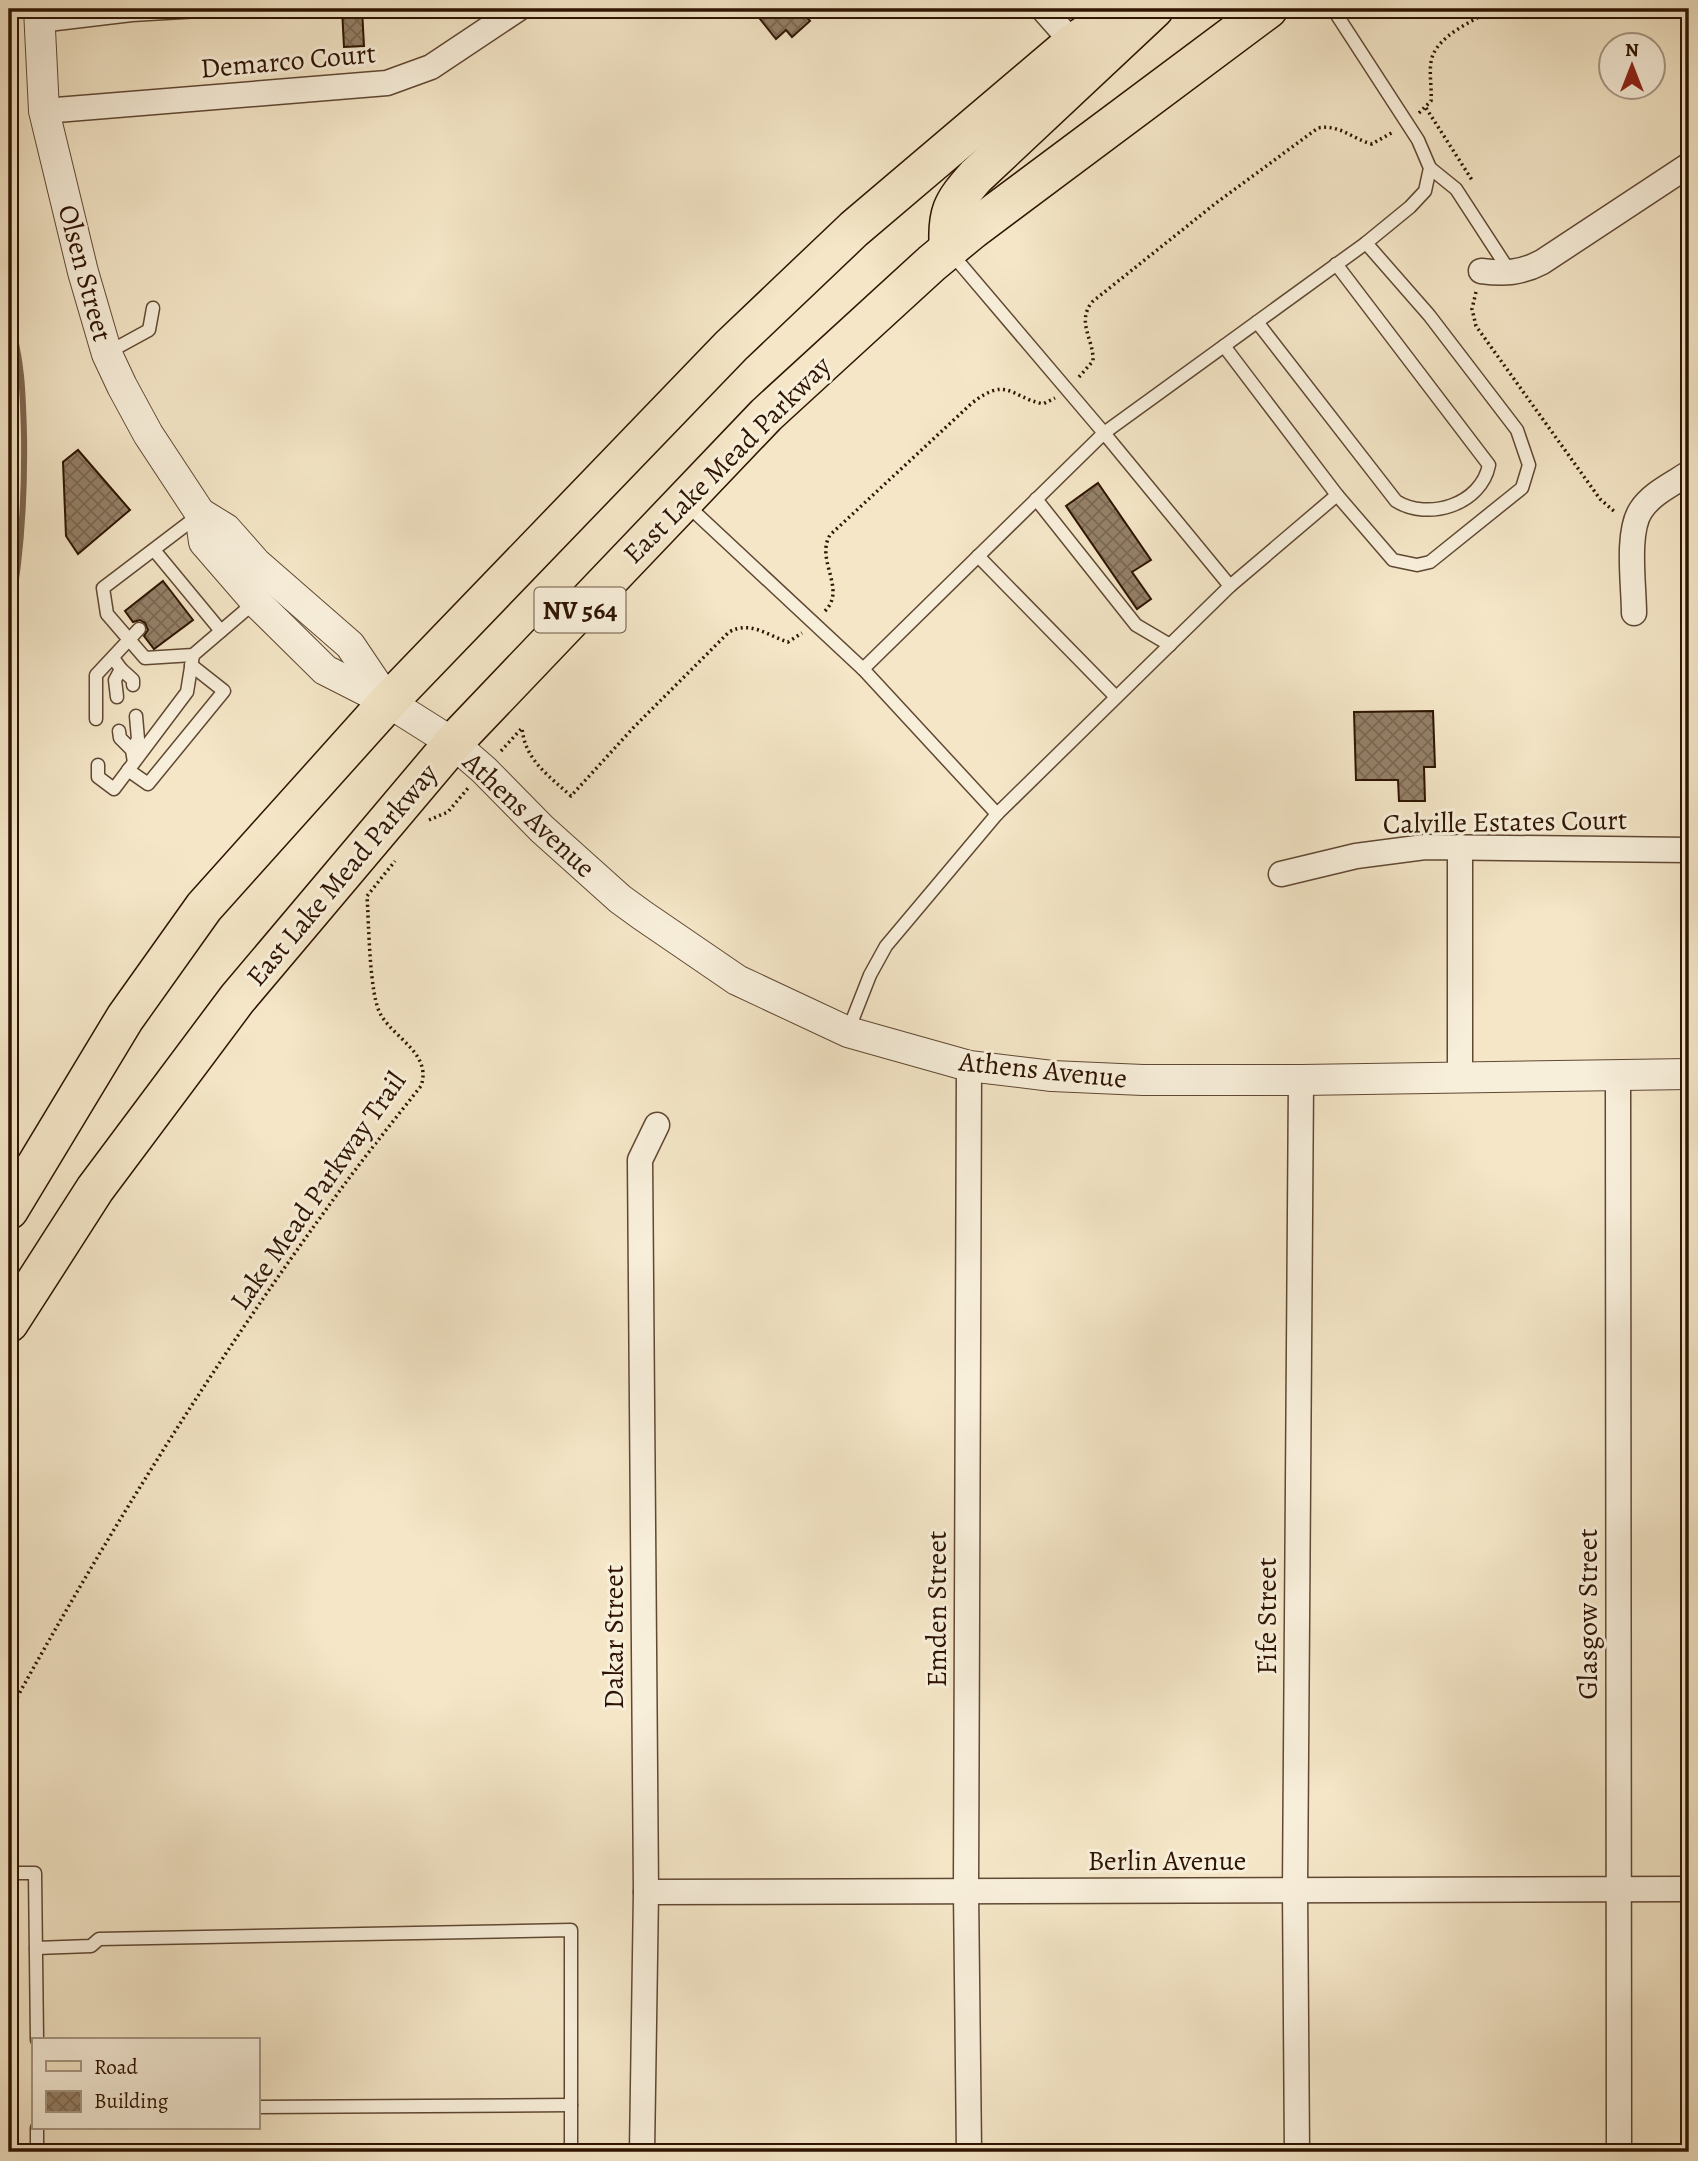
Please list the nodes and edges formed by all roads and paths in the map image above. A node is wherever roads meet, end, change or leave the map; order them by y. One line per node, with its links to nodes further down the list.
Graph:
1 (233, 9): 9 (lane)
2 (518, 9): 12 (street, Demarco Court)
3 (1042, 9): 11 (street)
4 (1124, 9): 11 (main road, NV 564)
5 (1154, 9): 17 (main road)
6 (1268, 9): 17 (main road, East Lake Mead Parkway / NV 564)
7 (1332, 9): 13 (lane)
8 (1493, 9): 13 (path)
9 (151, 11): 10 (lane)
10 (40, 18): 12 (street, Olsen Street)
11 (1073, 43): 52 (main road, NV 564)
12 (44, 111): 24 (street, Olsen Street)
13 (1406, 122): 15 (lane); 25 (path)
14 (1689, 165): 20 (street)
15 (1430, 168): 16 (lane); 20 (lane)
16 (1366, 243): 18 (lane); 28 (lane)
17 (948, 250): 25 (lane); 30 (main road, East Lake Mead Parkway / NV 564)
18 (1336, 264): 22 (lane); 22 (lane)
19 (1481, 271): 20 (street); 32 (path)
20 (1511, 273)
21 (153, 308): 24 (lane)
22 (1257, 322): 23 (lane)
23 (1224, 346): 26 (lane); 28 (lane)
24 (107, 354): 31 (street, Olsen Street)
25 (1066, 388): 26 (lane); 40 (path)
26 (1104, 433): 29 (lane); 35 (lane)
27 (1689, 473): 32 (street)
28 (1337, 495): 35 (lane)
29 (1036, 499): 34 (lane); 44 (lane)
30 (683, 501): 40 (lane); 57 (main road, East Lake Mead Parkway / NV 564)
31 (200, 513): 33 (lane); 38 (street, Olsen Street); 52 (street, Olsen Street)
32 (1634, 528): 39 (street)
33 (154, 550): 36 (lane); 43 (lane)
34 (978, 556): 48 (lane); 51 (lane)
35 (1230, 586): 44 (lane)
36 (187, 589): 37 (lane); 42 (lane)
37 (176, 598)
38 (256, 602): 42 (lane); 52 (street, Olsen Street)
39 (1634, 613)
40 (813, 623): 48 (lane); 60 (path)
41 (139, 629): 43 (lane)
42 (221, 631): 46 (lane)
43 (128, 639): 45 (lane); 46 (lane)
44 (1170, 645): 51 (lane)
45 (113, 658): 47 (lane); 54 (lane)
46 (192, 660): 58 (lane); 58 (lane)
47 (121, 669): 49 (lane); 50 (lane)
48 (863, 669): 61 (lane)
49 (133, 685)
50 (117, 697)
51 (1116, 697): 61 (lane)
52 (388, 702): 55 (street, Olsen Street); 74 (main road, NV 564)
53 (136, 716): 58 (lane)
54 (96, 719)
55 (420, 723): 57 (street, Athens Avenue)
56 (119, 731): 58 (lane)
57 (453, 743): 60 (street, Athens Avenue); 75 (main road, East Lake Mead Parkway / NV 564)
58 (131, 761): 59 (lane)
59 (98, 765)
60 (484, 770): 62 (path); 67 (street, Athens Avenue)
61 (997, 814): 67 (lane)
62 (424, 825)
63 (1461, 847): 64 (street, Calville Estates Court); 66 (street, Calville Estates Court); 71 (street)
64 (1689, 850)
65 (400, 856): 76 (path, Lake Mead Parkway Trail)
66 (1281, 874)
67 (848, 1032): 68 (street, Athens Avenue)
68 (969, 1066): 72 (street, Athens Avenue); 81 (street, Emden Street)
69 (1689, 1074): 70 (street, Athens Avenue)
70 (1618, 1075): 71 (street, Athens Avenue); 78 (street, Glasgow Street)
71 (1460, 1079): 72 (street, Athens Avenue)
72 (1301, 1080): 80 (street, Fife Street)
73 (657, 1125): 82 (street, Dakar Street)
74 (9, 1210)
75 (9, 1322)
76 (9, 1712)
77 (9, 1873): 83 (lane)
78 (1618, 1889): 79 (street, Berlin Avenue); 80 (street, Berlin Avenue); 93 (street, Glasgow Street)
79 (1689, 1889)
80 (1295, 1890): 81 (street, Berlin Avenue); 92 (street, Fife Street)
81 (966, 1891): 82 (street, Berlin Avenue); 91 (street, Emden Street)
82 (646, 1892): 90 (street, Dakar Street)
83 (36, 1948): 84 (lane); 85 (lane)
84 (37, 2038)
85 (571, 2105): 86 (lane); 89 (lane)
86 (259, 2107)
87 (37, 2130): 88 (lane)
88 (37, 2152)
89 (571, 2152)
90 (642, 2152)
91 (969, 2152)
92 (1297, 2152)
93 (1619, 2152)

